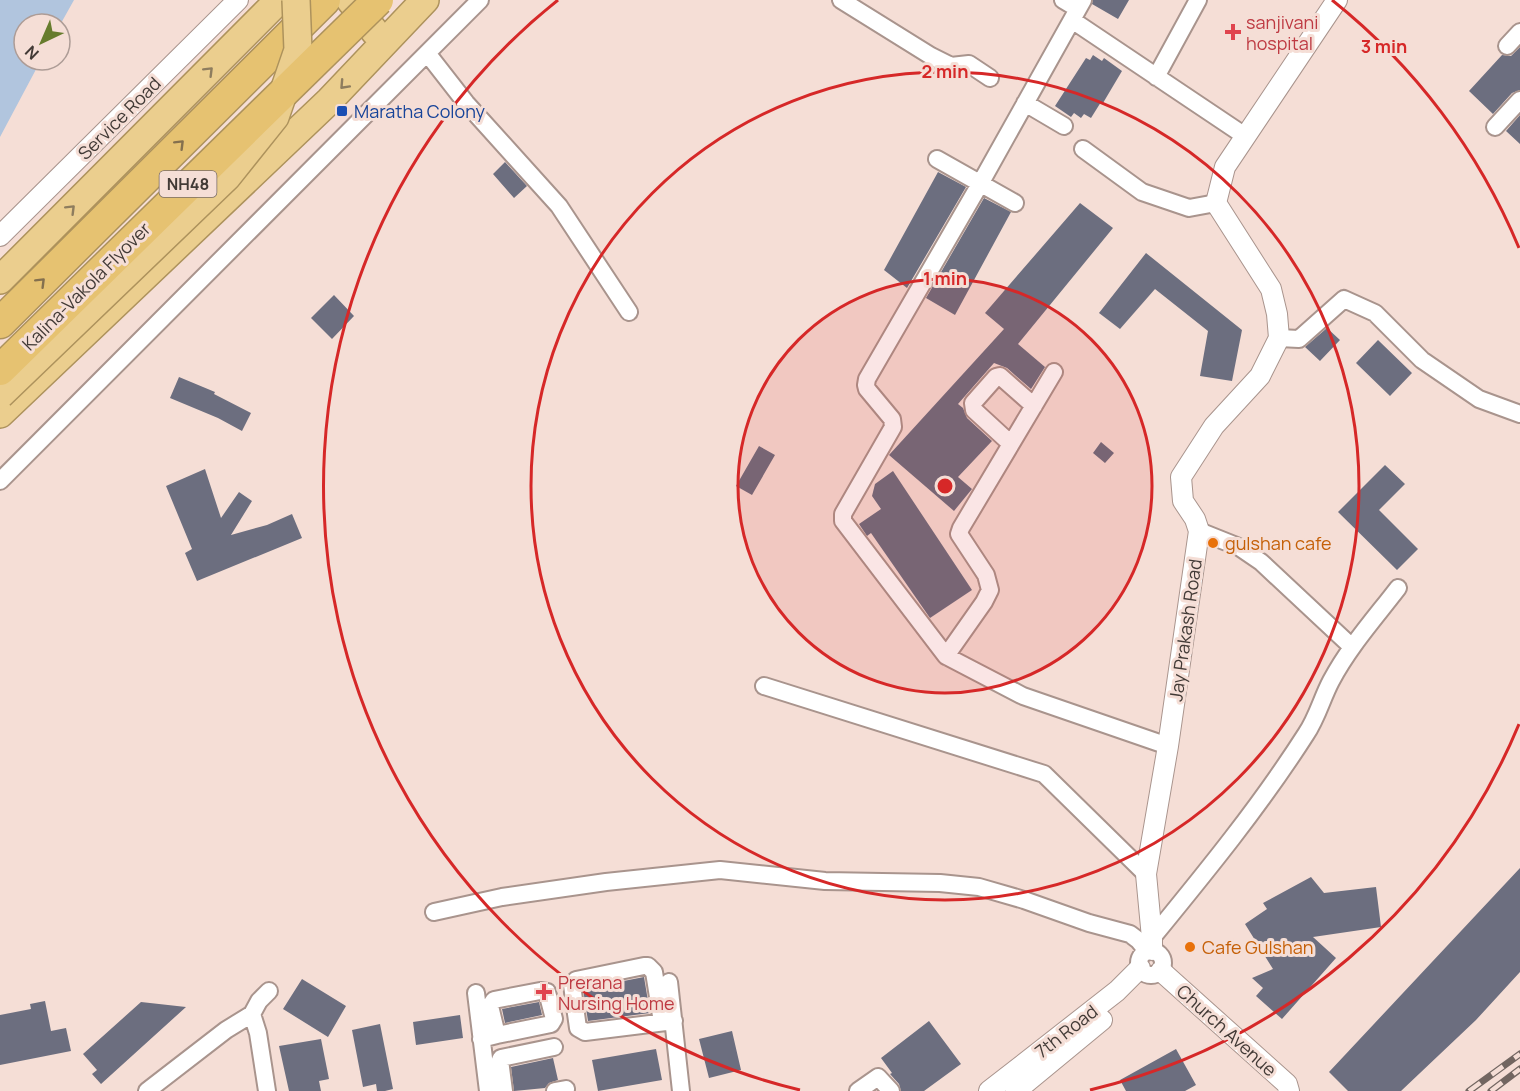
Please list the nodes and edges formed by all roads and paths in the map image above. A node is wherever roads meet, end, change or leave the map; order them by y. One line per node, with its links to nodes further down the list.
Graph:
1 (238, 0): 30 (street, Service Road)
2 (279, 0): 31 (highway, one-way to 2)
3 (296, 0): 37 (highway, bridge)
4 (325, 0): 33 (highway, Kalina-Vakola Flyover / NH48, one-way to 4)
5 (350, 0): 15 (highway)
6 (378, 0): 35 (highway, Kalina-Vakola Flyover / NH48, bridge)
7 (480, 0): 17 (street)
8 (841, 0): 19 (street)
9 (1063, 0): 13 (street)
10 (1198, 0): 18 (street)
11 (1336, 0): 24 (street)
12 (418, 3): 15 (highway)
13 (1078, 10): 18 (street); 21 (street)
14 (1520, 32): 16 (street)
15 (383, 42): 39 (highway, one-way to 39)
16 (1507, 46)
17 (427, 53): 32 (street); 42 (street)
18 (1156, 77): 24 (street)
19 (990, 78)
20 (1520, 100): 23 (street)
21 (1025, 103): 22 (street); 27 (street)
22 (1064, 126)
23 (1495, 127)
24 (1245, 136): 29 (street)
25 (1083, 149): 29 (street)
26 (937, 159): 27 (street)
27 (980, 184): 28 (street); 46 (street)
28 (1015, 203)
29 (1216, 203): 34 (street)
30 (0, 236)
31 (0, 280)
32 (629, 312)
33 (0, 323)
34 (1279, 338): 40 (street); 43 (street)
35 (0, 370)
36 (1054, 372): 38 (street)
37 (0, 395)
38 (1034, 406): 41 (street); 41 (street)
39 (0, 414)
40 (1520, 414)
41 (1011, 444): 46 (street)
42 (0, 481)
43 (1199, 531): 45 (street); 48 (street, Jay Prakash Road)
44 (1398, 588): 45 (street)
45 (1352, 647): 51 (street)
46 (946, 656): 48 (street)
47 (764, 686): 49 (street)
48 (1168, 746): 49 (street, Jay Prakash Road)
49 (1146, 874): 51 (street, Jay Prakash Road)
50 (434, 912): 51 (street)
51 (1150, 959): 59 (street, Church Avenue); 66 (street, 7th Road); 67 (street)
52 (669, 982): 56 (street)
53 (269, 992): 55 (street)
54 (476, 993): 62 (street)
55 (252, 1014): 60 (street); 61 (street)
56 (668, 1022): 56 (street); 63 (street)
57 (554, 1047): 58 (street)
58 (507, 1082)
59 (1291, 1088)
60 (147, 1091)
61 (267, 1091)
62 (488, 1091)
63 (681, 1091)
64 (858, 1091): 65 (street)
65 (891, 1091)
66 (989, 1091)
67 (1016, 1091)

